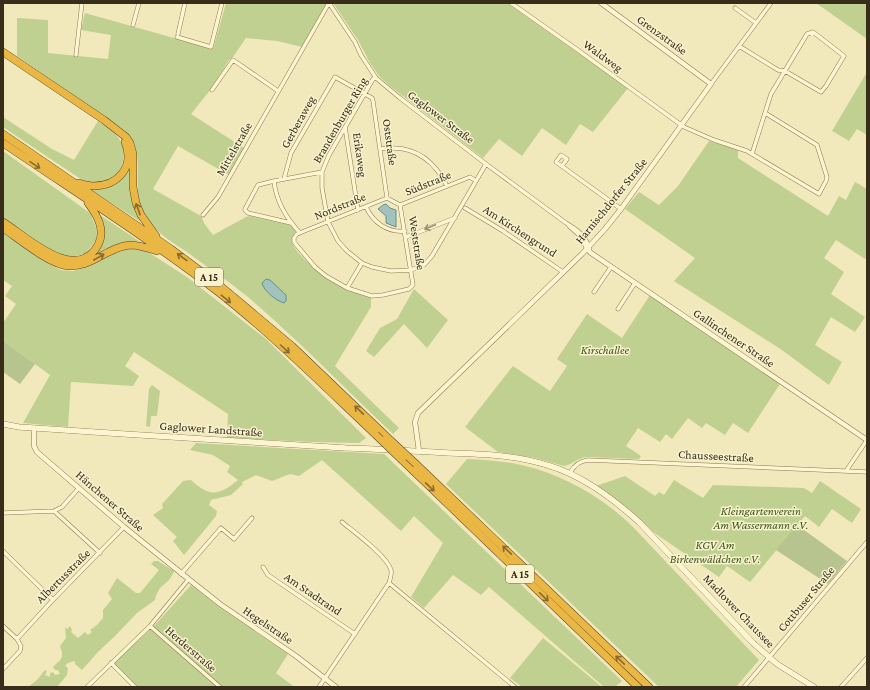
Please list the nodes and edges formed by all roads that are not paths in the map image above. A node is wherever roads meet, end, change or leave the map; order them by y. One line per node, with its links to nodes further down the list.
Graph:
1 (82, 3): 14 (street)
2 (139, 3): 11 (street)
3 (185, 3): 4 (street)
4 (222, 3)
5 (329, 3): 18 (street, Gaglower Straße); 21 (street, Mittelstraße)
6 (511, 3): 24 (street, Waldweg)
7 (601, 3): 19 (street, Grenzstraße)
8 (771, 3): 10 (street, Harnischdorfer Straße)
9 (735, 8): 10 (street)
10 (756, 23): 12 (street, Harnischdorfer Straße)
11 (133, 25)
12 (739, 46): 17 (street); 19 (street, Harnischdorfer Straße)
13 (3, 52): 16 (highway)
14 (76, 55)
15 (3, 56): 16 (highway)
16 (16, 60): 26 (highway)
17 (785, 71): 17 (street); 23 (street)
18 (376, 78): 22 (street, Brandenburger Ring); 31 (street, Gaglower Straße)
19 (711, 84): 24 (street, Harnischdorfer Straße)
20 (212, 90): 21 (street)
21 (278, 91): 46 (street, Mittelstraße)
22 (364, 94): 25 (street, Brandenburger Ring); 29 (street, Oststraße); 34 (street, Gerberaweg)
23 (765, 113): 30 (street); 30 (street, Waldweg)
24 (682, 126): 30 (street, Waldweg); 44 (street, Harnischdorfer Straße)
25 (346, 127): 33 (street, Brandenburger Ring); 45 (street, Erikaweg)
26 (114, 128): 35 (highway); 55 (highway, one-way to 26)
27 (3, 134): 35 (highway, A 15)
28 (3, 143): 40 (highway, A 15, one-way to 40)
29 (380, 149): 38 (street); 39 (street, Oststraße)
30 (752, 154)
31 (486, 164): 37 (street, Brandenburger Ring); 56 (street, Gaglower Straße)
32 (562, 166): 44 (street)
33 (322, 172): 34 (street); 49 (street, Brandenburger Ring)
34 (284, 179): 36 (street)
35 (71, 181): 55 (highway, A 15)
36 (274, 181): 50 (street); 50 (street)
37 (476, 181): 38 (street, Südstraße); 47 (street, Brandenburger Ring)
38 (447, 186): 41 (street, Südstraße)
39 (388, 198): 41 (street, Südstraße); 42 (street, Nordstraße)
40 (86, 199): 48 (highway); 57 (highway, A 15)
41 (400, 205): 52 (street, Weststraße)
42 (366, 207): 45 (street, Nordstraße); 52 (street)
43 (465, 208): 61 (street, Am Kirchengrund)
44 (621, 209): 56 (street, Harnischdorfer Straße)
45 (358, 210): 49 (street, Nordstraße)
46 (203, 215)
47 (455, 218): 54 (street, one-way to 54); 60 (street, Brandenburger Ring)
48 (3, 222)
49 (328, 222): 53 (street, Nordstraße); 58 (street, Brandenburger Ring)
50 (291, 223): 53 (street)
51 (3, 228): 57 (highway, one-way to 57)
52 (405, 231): 54 (street, Weststraße)
53 (300, 233): 63 (street)
54 (406, 237): 60 (street, Weststraße)
55 (159, 241): 103 (highway, A 15, one-way to 55, bridge)
56 (589, 249): 59 (street, Gallinchener Straße); 61 (street, Harnischdorfer Straße)
57 (165, 254): 102 (highway, A 15, one-way to 102, bridge)
58 (362, 263): 60 (street, Brandenburger Ring); 63 (street)
59 (611, 267): 62 (street, Gallinchener Straße); 64 (street)
60 (411, 270): 63 (street, Weststraße)
61 (563, 272): 69 (street, Harnischdorfer Straße)
62 (635, 283): 65 (street); 68 (street, Gallinchener Straße)
63 (347, 288)
64 (594, 292)
65 (618, 309)
66 (3, 424): 67 (main road, Gaglower Landstraße)
67 (34, 428): 69 (main road, Gaglower Landstraße); 73 (street, Hänchener Straße)
68 (867, 440): 70 (street)
69 (419, 451): 72 (main road, Madlower Chaussee)
70 (846, 471): 71 (street, Chausseestraße); 72 (street, Chausseestraße)
71 (867, 472)
72 (570, 473): 91 (main road, Madlower Chaussee)
73 (79, 488): 74 (street); 78 (street, Hänchener Straße)
74 (54, 511): 75 (street); 81 (street)
75 (3, 513)
76 (252, 518): 83 (street)
77 (342, 522): 85 (street)
78 (124, 527): 81 (street, Albertusstraße); 83 (street, Hänchener Straße)
79 (867, 542): 91 (street, Cottbuser Straße)
80 (3, 551): 86 (street)
81 (100, 553): 86 (street, Albertusstraße)
82 (263, 567): 89 (street, Am Stadtrand)
83 (181, 574): 84 (street, Hänchener Straße)
84 (188, 580): 88 (street, Herderstraße); 95 (street, Hegelstraße)
85 (390, 583): 89 (street); 101 (street)
86 (53, 600): 90 (street, Albertusstraße)
87 (3, 626): 90 (street)
88 (150, 626): 93 (street, Herderstraße); 98 (street, Herderstraße)
89 (355, 634): 95 (street)
90 (17, 639): 94 (street)
91 (769, 657): 104 (street, Cottbuser Straße); 105 (main road, Madlower Chaussee)
92 (867, 658): 106 (street)
93 (111, 663): 96 (street, Herderstraße); 97 (street)
94 (3, 669)
95 (325, 678): 99 (street); 100 (street, Hegelstraße)
96 (87, 687)
97 (135, 687)
98 (220, 687)
99 (319, 687)
100 (336, 687)
101 (515, 687)
102 (638, 687)
103 (648, 687)
104 (744, 687)
105 (814, 687)
106 (841, 687)

